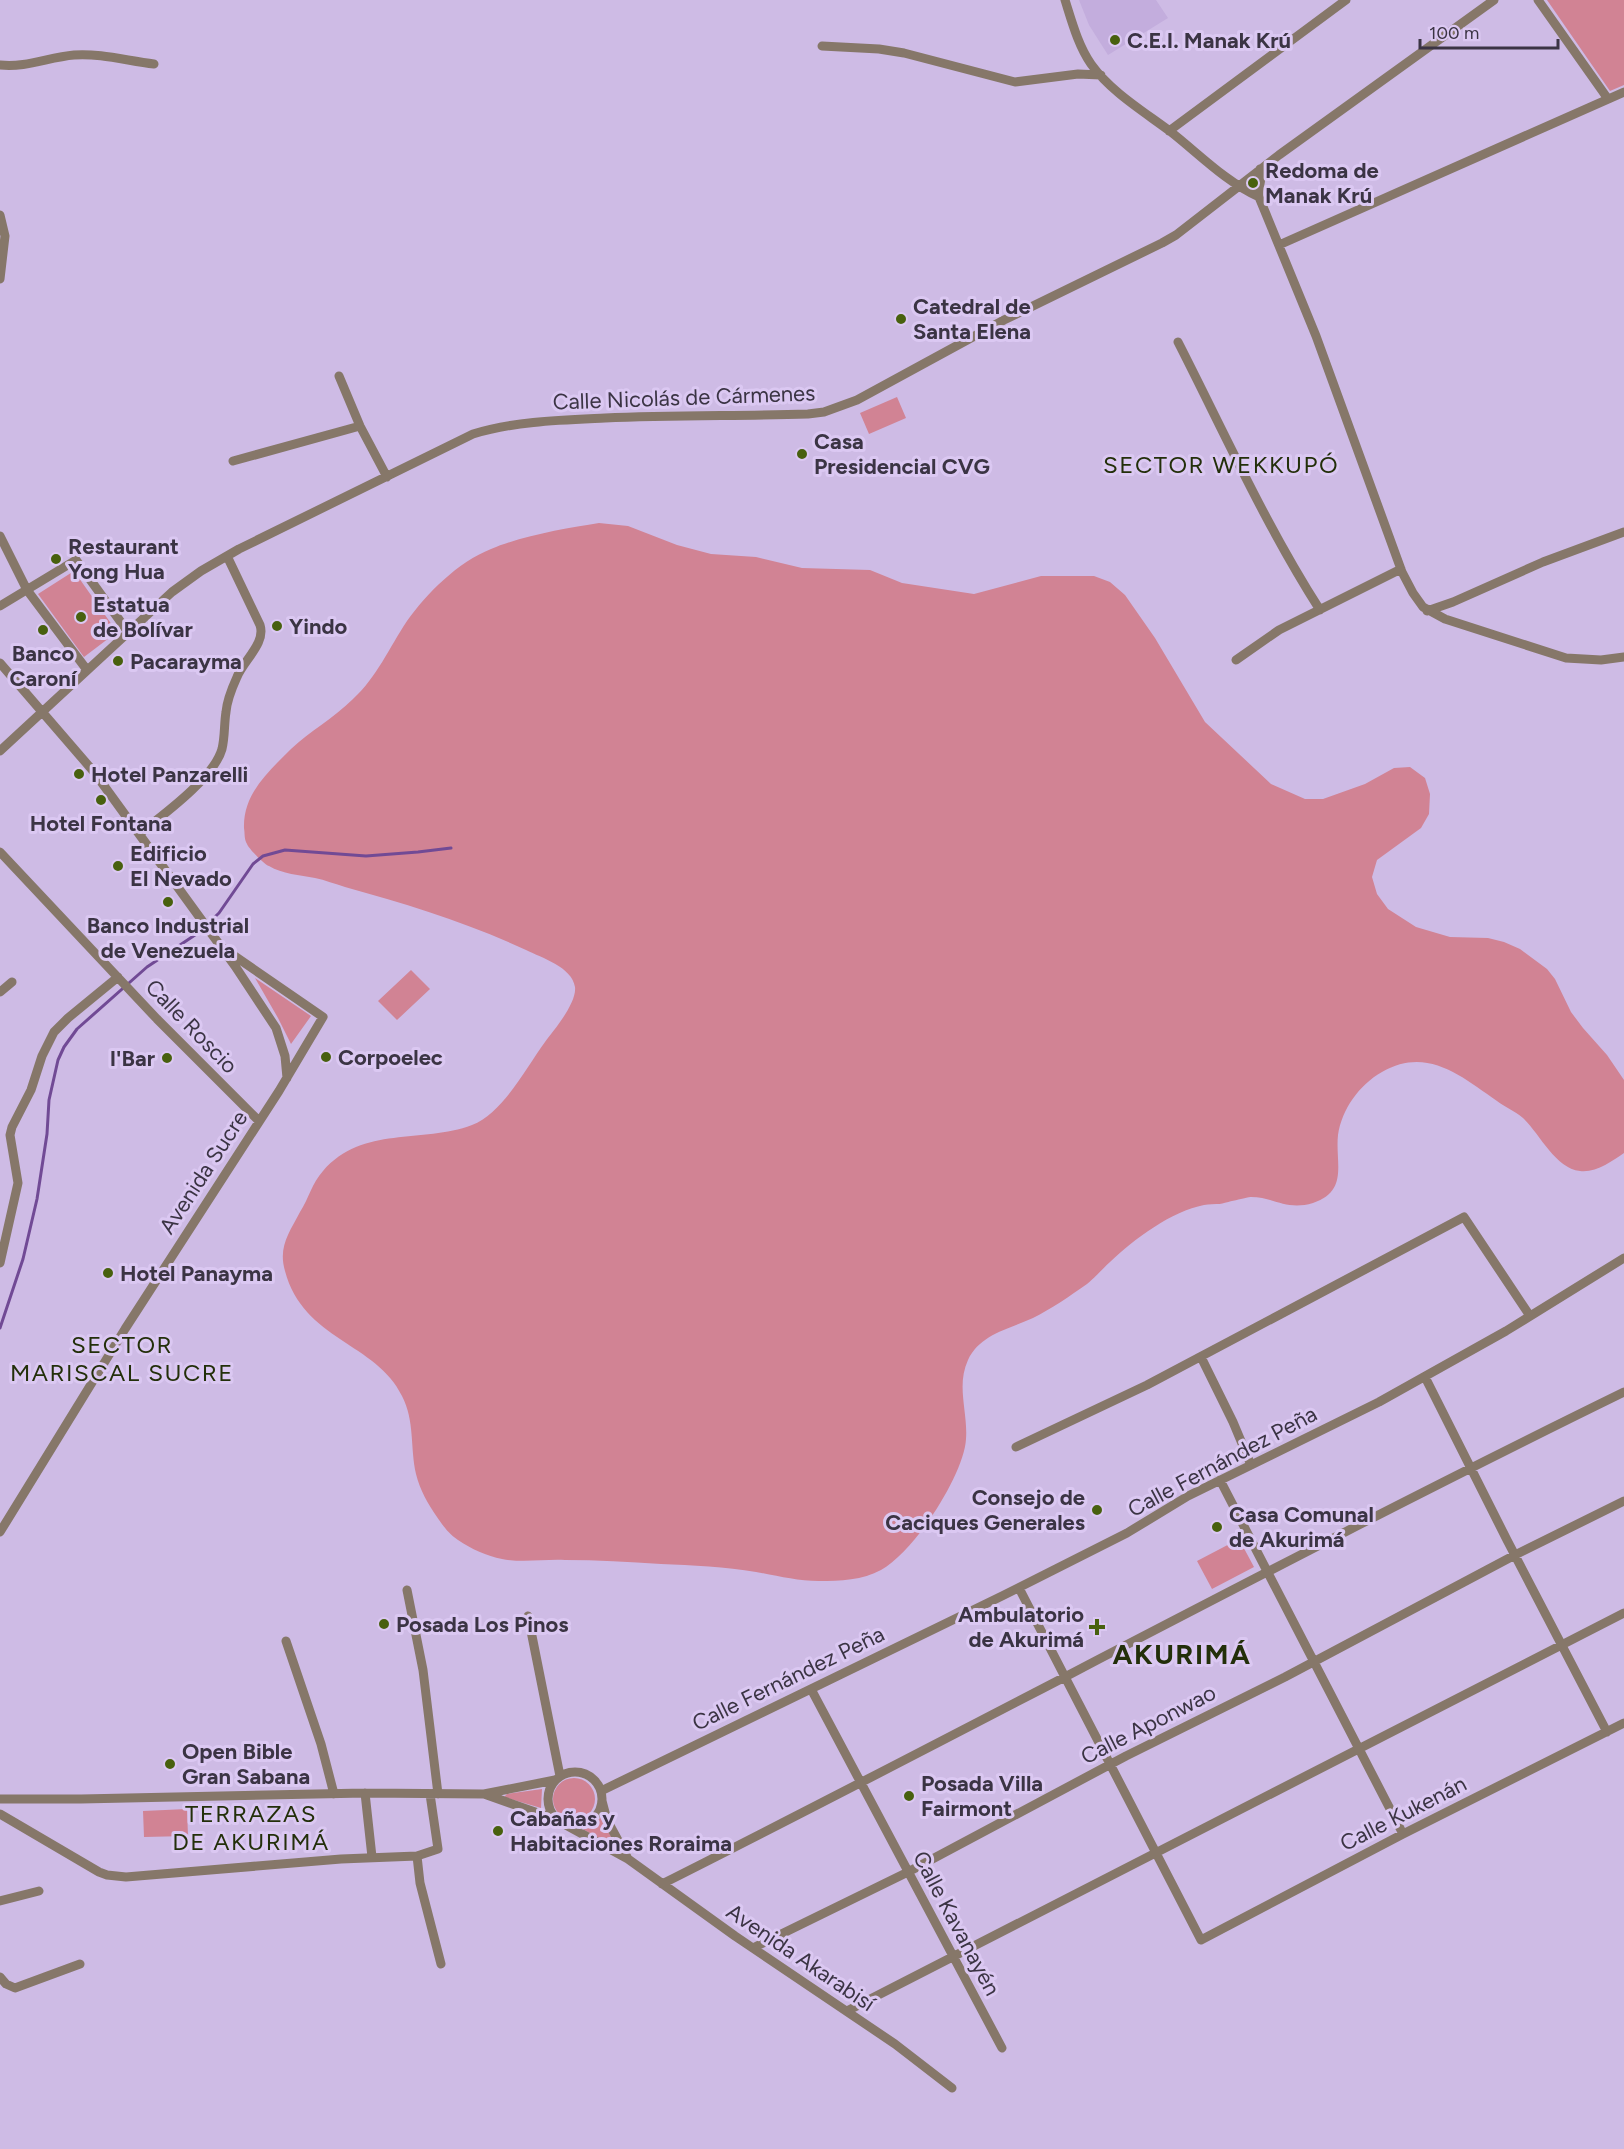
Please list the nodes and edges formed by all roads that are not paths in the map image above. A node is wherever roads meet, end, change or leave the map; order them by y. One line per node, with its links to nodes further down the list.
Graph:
1 (1065, 0): 8 (street)
2 (1346, 0): 11 (street)
3 (1494, 0): 12 (street, Calle Nicolás de Cármenes)
4 (1538, 0): 10 (street)
5 (822, 46): 8 (street)
6 (154, 64): 7 (street)
7 (0, 65)
8 (1101, 75): 11 (street)
9 (1624, 92): 10 (street)
10 (1608, 99): 16 (street)
11 (1169, 131): 13 (street)
12 (1260, 170): 13 (street, Calle Nicolás de Cármenes); 14 (street)
13 (1238, 186): 14 (street); 22 (street, Calle Nicolás de Cármenes)
14 (1259, 197): 16 (street)
15 (0, 215): 17 (street)
16 (1279, 244): 26 (street)
17 (0, 279)
18 (1178, 342): 29 (street)
19 (339, 376): 20 (street)
20 (360, 426): 21 (street); 22 (street)
21 (233, 461)
22 (387, 477): 25 (street, Calle Nicolás de Cármenes)
23 (1624, 532): 30 (street)
24 (0, 536): 27 (street)
25 (227, 556): 31 (street, Calle Nicolás de Cármenes); 38 (street)
26 (1401, 569): 29 (street); 30 (street)
27 (27, 590): 28 (street); 31 (street); 35 (street)
28 (0, 606)
29 (1320, 610): 33 (street)
30 (1427, 611): 32 (street)
31 (128, 632): 35 (street, Calle Nicolás de Cármenes)
32 (1624, 657)
33 (1236, 660)
34 (0, 663): 36 (street)
35 (87, 670): 36 (street, Calle Nicolás de Cármenes)
36 (43, 712): 37 (street, Calle Nicolás de Cármenes); 38 (street)
37 (0, 751)
38 (139, 834): 40 (street)
39 (0, 852): 41 (street, Calle Roscio)
40 (220, 946): 44 (street); 44 (street, Avenida Sucre)
41 (120, 980): 45 (street, Calle Roscio); 47 (street)
42 (12, 982): 43 (street)
43 (0, 992)
44 (287, 1078): 45 (street, Avenida Sucre)
45 (259, 1121): 57 (street, Avenida Sucre)
46 (1623, 1261): 48 (street, Calle Fernández Peña)
47 (0, 1263)
48 (1530, 1316): 49 (street); 50 (street, Calle Fernández Peña)
49 (1201, 1357): 52 (street); 53 (street)
50 (1425, 1377): 53 (street, Calle Fernández Peña); 54 (street)
51 (1624, 1392): 54 (street)
52 (1016, 1447)
53 (1251, 1465): 55 (street, Calle Fernández Peña)
54 (1470, 1467): 58 (street); 59 (street)
55 (1220, 1480): 59 (street); 60 (street, Calle Fernández Peña)
56 (1624, 1501): 58 (street, Calle Aponwao)
57 (0, 1532)
58 (1515, 1555): 65 (street); 66 (street, Calle Aponwao)
59 (1266, 1571): 66 (street); 67 (street)
60 (1019, 1588): 67 (street); 68 (street, Calle Fernández Peña)
61 (407, 1590): 77 (street)
62 (1624, 1613): 65 (street)
63 (528, 1616): 73 (street)
64 (286, 1641): 76 (street)
65 (1561, 1645): 70 (street); 71 (street)
66 (1313, 1662): 71 (street); 72 (street, Calle Aponwao)
67 (1064, 1676): 72 (street); 74 (street)
68 (811, 1689): 74 (street, Calle Kavanayén); 79 (street, Calle Fernández Peña)
69 (1624, 1723): 70 (street, Calle Kukenán)
70 (1606, 1732): 83 (street, Calle Kukenán)
71 (1359, 1748): 83 (street); 84 (street)
72 (1110, 1765): 84 (street); 88 (street, Calle Aponwao)
73 (558, 1778): 78 (street, Avenida Akarabisí); 79 (street); 82 (street)
74 (861, 1784): 88 (street, Calle Kavanayén); 89 (street)
75 (365, 1793): 76 (street, Avenida Akarabisí); 77 (street, Avenida Akarabisí); 86 (street)
76 (334, 1794): 80 (street, Avenida Akarabisí)
77 (434, 1794): 78 (street, Avenida Akarabisí); 85 (street)
78 (484, 1794): 82 (street, Avenida Akarabisí)
79 (601, 1795): 82 (street); 87 (street, Avenida Akarabisí)
80 (0, 1799)
81 (0, 1814): 86 (street)
82 (561, 1822): 87 (street, Avenida Akarabisí)
83 (1404, 1834): 84 (street, Calle Kukenán)
84 (1156, 1852): 93 (street)
85 (417, 1856): 86 (street); 95 (street)
86 (372, 1857)
87 (628, 1859): 89 (street, Avenida Akarabisí)
88 (908, 1872): 92 (street, Calle Aponwao); 93 (street, Calle Kavanayén)
89 (663, 1884): 92 (street, Avenida Akarabisí)
90 (39, 1891): 91 (street)
91 (0, 1901)
92 (753, 1948): 97 (street, Avenida Akarabisí)
93 (953, 1956): 97 (street); 98 (street, Calle Kavanayén)
94 (80, 1964): 96 (street)
95 (441, 1964)
96 (0, 1977)
97 (847, 2011): 99 (street, Avenida Akarabisí)
98 (1002, 2048)
99 (952, 2088)

